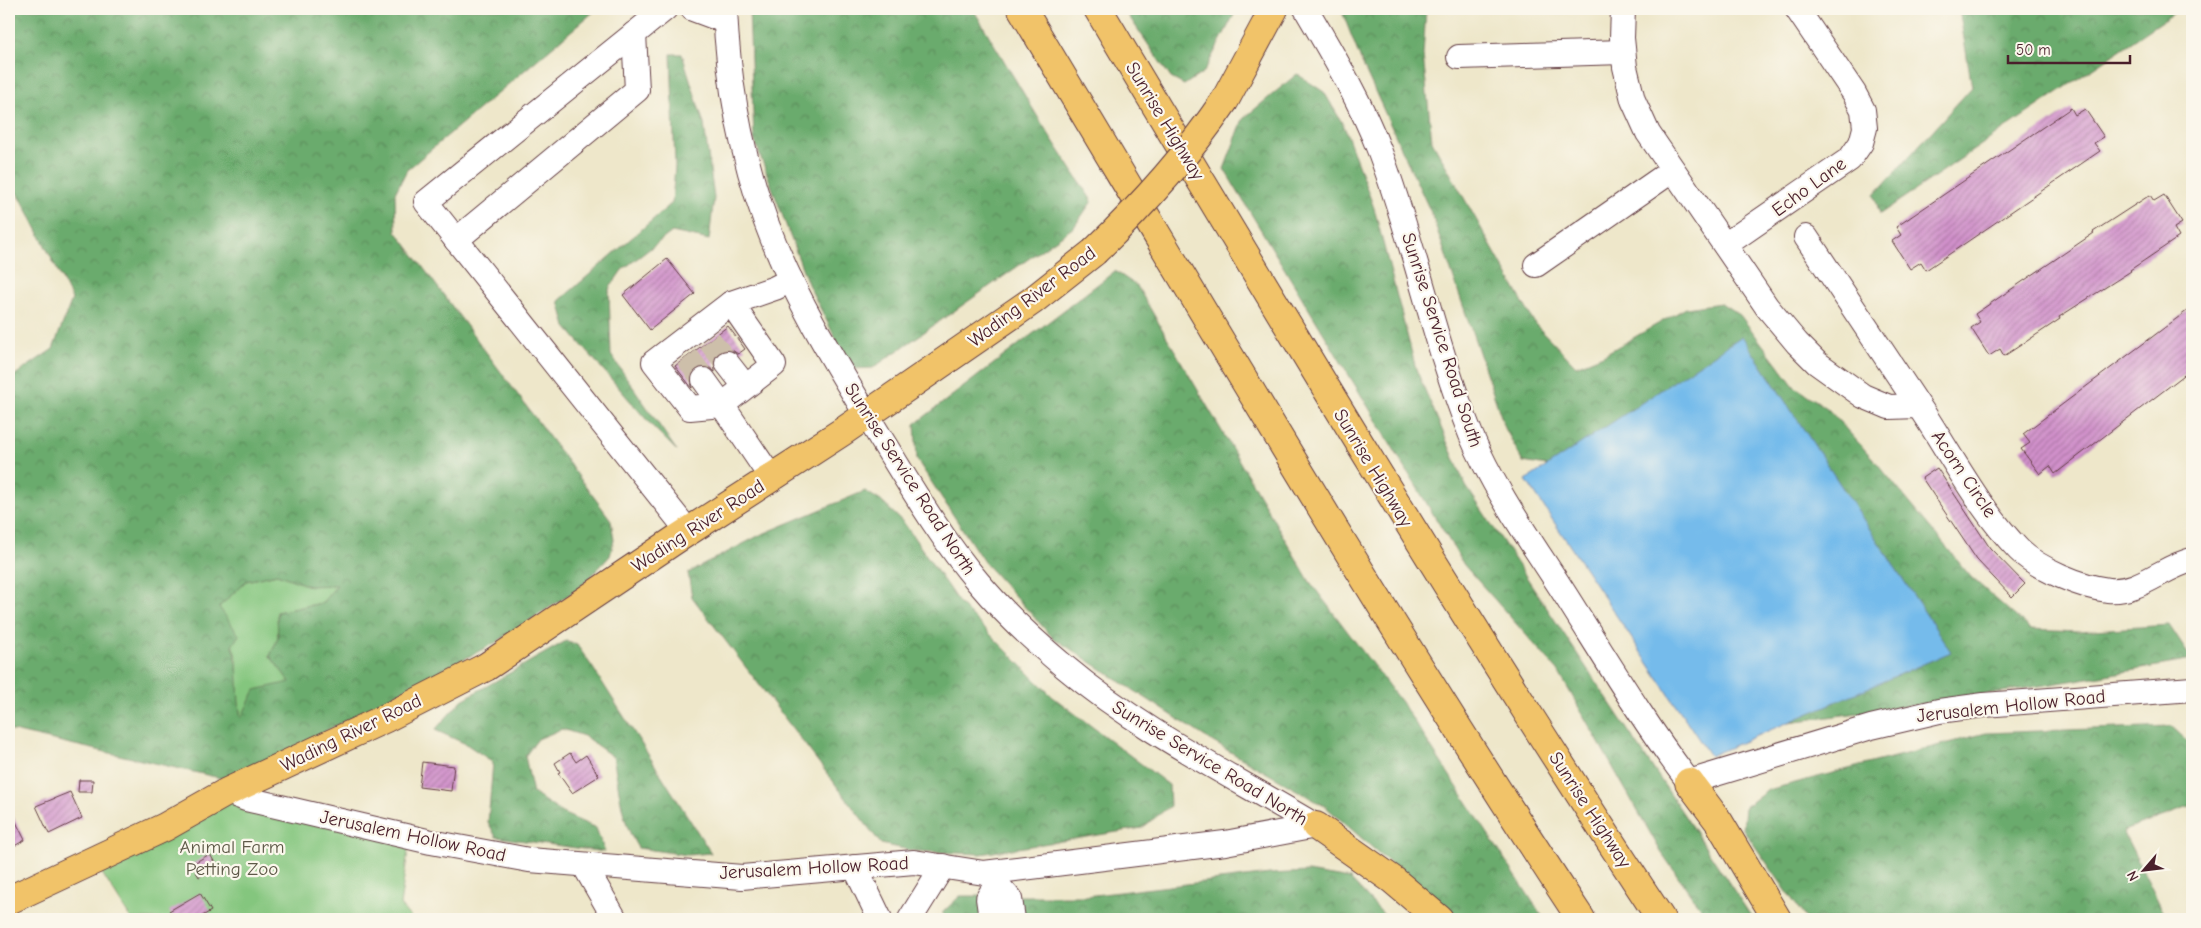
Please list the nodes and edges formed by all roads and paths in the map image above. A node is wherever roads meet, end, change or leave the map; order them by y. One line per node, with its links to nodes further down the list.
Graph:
1 (665, 9): 10 (street)
2 (693, 9): 9 (street)
3 (1022, 9): 44 (main road)
4 (1098, 9): 45 (main road, Sunrise Highway)
5 (1274, 9): 25 (main road, Wading River Road, bridge)
6 (1306, 9): 30 (street, Sunrise Service Road South)
7 (1623, 9): 11 (street)
8 (1797, 9): 16 (street, Echo Lane)
9 (725, 15): 18 (street, Sunrise Service Road North)
10 (634, 34): 15 (street); 15 (street)
11 (1623, 52): 12 (street); 13 (street)
12 (1459, 57)
13 (1673, 170): 16 (street); 17 (street)
14 (1806, 237): 24 (street, Acorn Circle)
15 (456, 240): 27 (street)
16 (1724, 245): 24 (street)
17 (1536, 264)
18 (791, 280): 19 (street); 25 (street, Sunrise Service Road North)
19 (731, 303): 22 (street); 23 (street)
20 (727, 363): 22 (street)
21 (704, 380): 23 (street)
22 (745, 386): 23 (street)
23 (722, 405): 26 (street)
24 (1918, 406): 28 (street, Acorn Circle)
25 (866, 415): 26 (main road, Wading River Road); 32 (street, Sunrise Service Road North)
26 (772, 479): 27 (main road, Wading River Road)
27 (688, 531): 31 (main road, Wading River Road)
28 (2192, 560)
29 (2192, 689): 30 (street, Jerusalem Hollow Road)
30 (1690, 782): 46 (main road)
31 (227, 792): 33 (street, Jerusalem Hollow Road); 37 (main road, Wading River Road)
32 (1316, 826): 36 (street, Jerusalem Hollow Road); 43 (main road)
33 (584, 865): 35 (street, Jerusalem Hollow Road); 38 (street)
34 (943, 866): 35 (street, Jerusalem Hollow Road); 36 (street, Jerusalem Hollow Road); 40 (street)
35 (855, 867): 39 (street)
36 (996, 878): 41 (street); 42 (street)
37 (9, 900)
38 (615, 919)
39 (880, 919)
40 (910, 919)
41 (991, 919)
42 (1013, 919)
43 (1439, 919)
44 (1581, 919)
45 (1661, 919)
46 (1777, 919)

